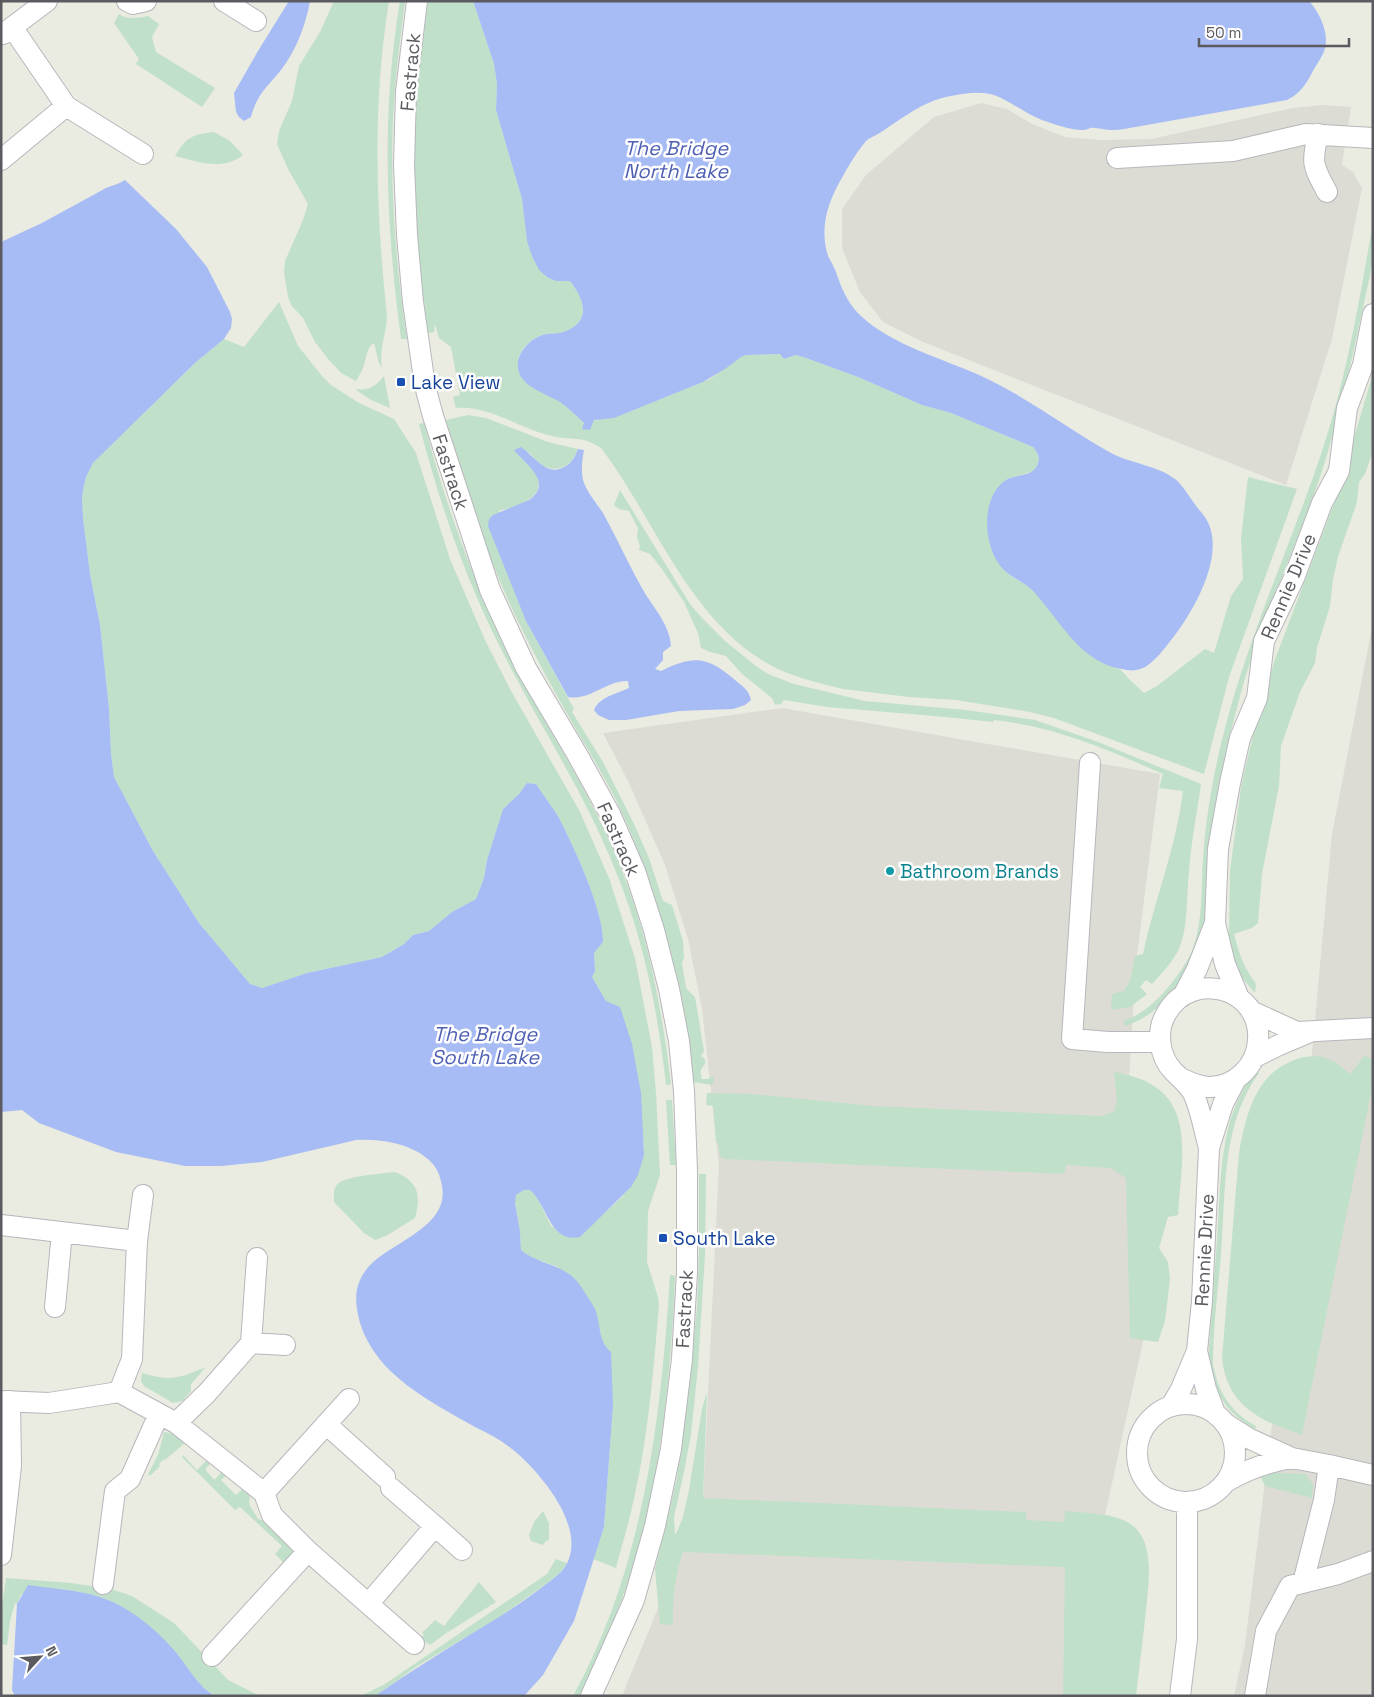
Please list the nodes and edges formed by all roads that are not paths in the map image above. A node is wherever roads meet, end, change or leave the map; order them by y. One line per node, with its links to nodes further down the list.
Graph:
1 (127, 1): 2 (street)
2 (146, 1)
3 (224, 1): 6 (street)
4 (418, 1): 59 (street, Fastrack)
5 (36, 4): 7 (street)
6 (256, 21)
7 (7, 32): 8 (street)
8 (66, 106): 11 (street); 13 (street)
9 (1318, 134): 10 (street); 12 (street); 14 (street)
10 (1373, 138)
11 (143, 154)
12 (1117, 158)
13 (1, 160)
14 (1328, 192)
15 (1373, 314): 17 (street, Rennie Drive)
16 (1090, 763): 22 (street)
17 (1215, 923): 18 (street, Rennie Drive); 19 (street, Rennie Drive)
18 (1184, 994): 19 (street); 22 (street, Rennie Drive)
19 (1245, 1004): 21 (street); 23 (street, Rennie Drive)
20 (1373, 1028): 21 (street)
21 (1310, 1032): 23 (street)
22 (1160, 1042): 24 (street, Rennie Drive)
23 (1255, 1057): 25 (street, Rennie Drive)
24 (1183, 1079): 25 (street, Rennie Drive); 26 (street, Rennie Drive)
25 (1236, 1079): 26 (street, Rennie Drive)
26 (1209, 1148): 35 (street, Rennie Drive)
27 (143, 1195): 30 (street)
28 (1, 1225): 29 (street)
29 (62, 1232): 30 (street); 32 (street)
30 (137, 1240): 36 (street)
31 (257, 1258): 33 (street)
32 (55, 1307)
33 (251, 1343): 34 (street); 40 (street)
34 (285, 1345)
35 (1197, 1351): 39 (street, Rennie Drive); 41 (street, Rennie Drive)
36 (119, 1392): 38 (street); 40 (street)
37 (348, 1399): 42 (street)
38 (5, 1401): 52 (street)
39 (1171, 1406): 41 (street); 48 (street, Rennie Drive)
40 (167, 1418): 47 (street); 55 (street)
41 (1221, 1419): 43 (street); 46 (street, Rennie Drive)
42 (326, 1424): 47 (street); 49 (street)
43 (1292, 1458): 44 (street); 46 (street)
44 (1329, 1464): 45 (street); 54 (street)
45 (1373, 1475)
46 (1226, 1482): 48 (street)
47 (264, 1493): 51 (street)
48 (1187, 1502): 60 (street)
49 (435, 1526): 50 (street); 56 (street)
50 (462, 1550)
51 (308, 1551): 56 (street); 58 (street)
52 (1, 1555)
53 (1373, 1561): 54 (street)
54 (1303, 1583): 61 (street)
55 (103, 1584)
56 (369, 1603): 57 (street)
57 (414, 1644)
58 (212, 1656)
59 (592, 1696)
60 (1180, 1696)
61 (1255, 1696)

